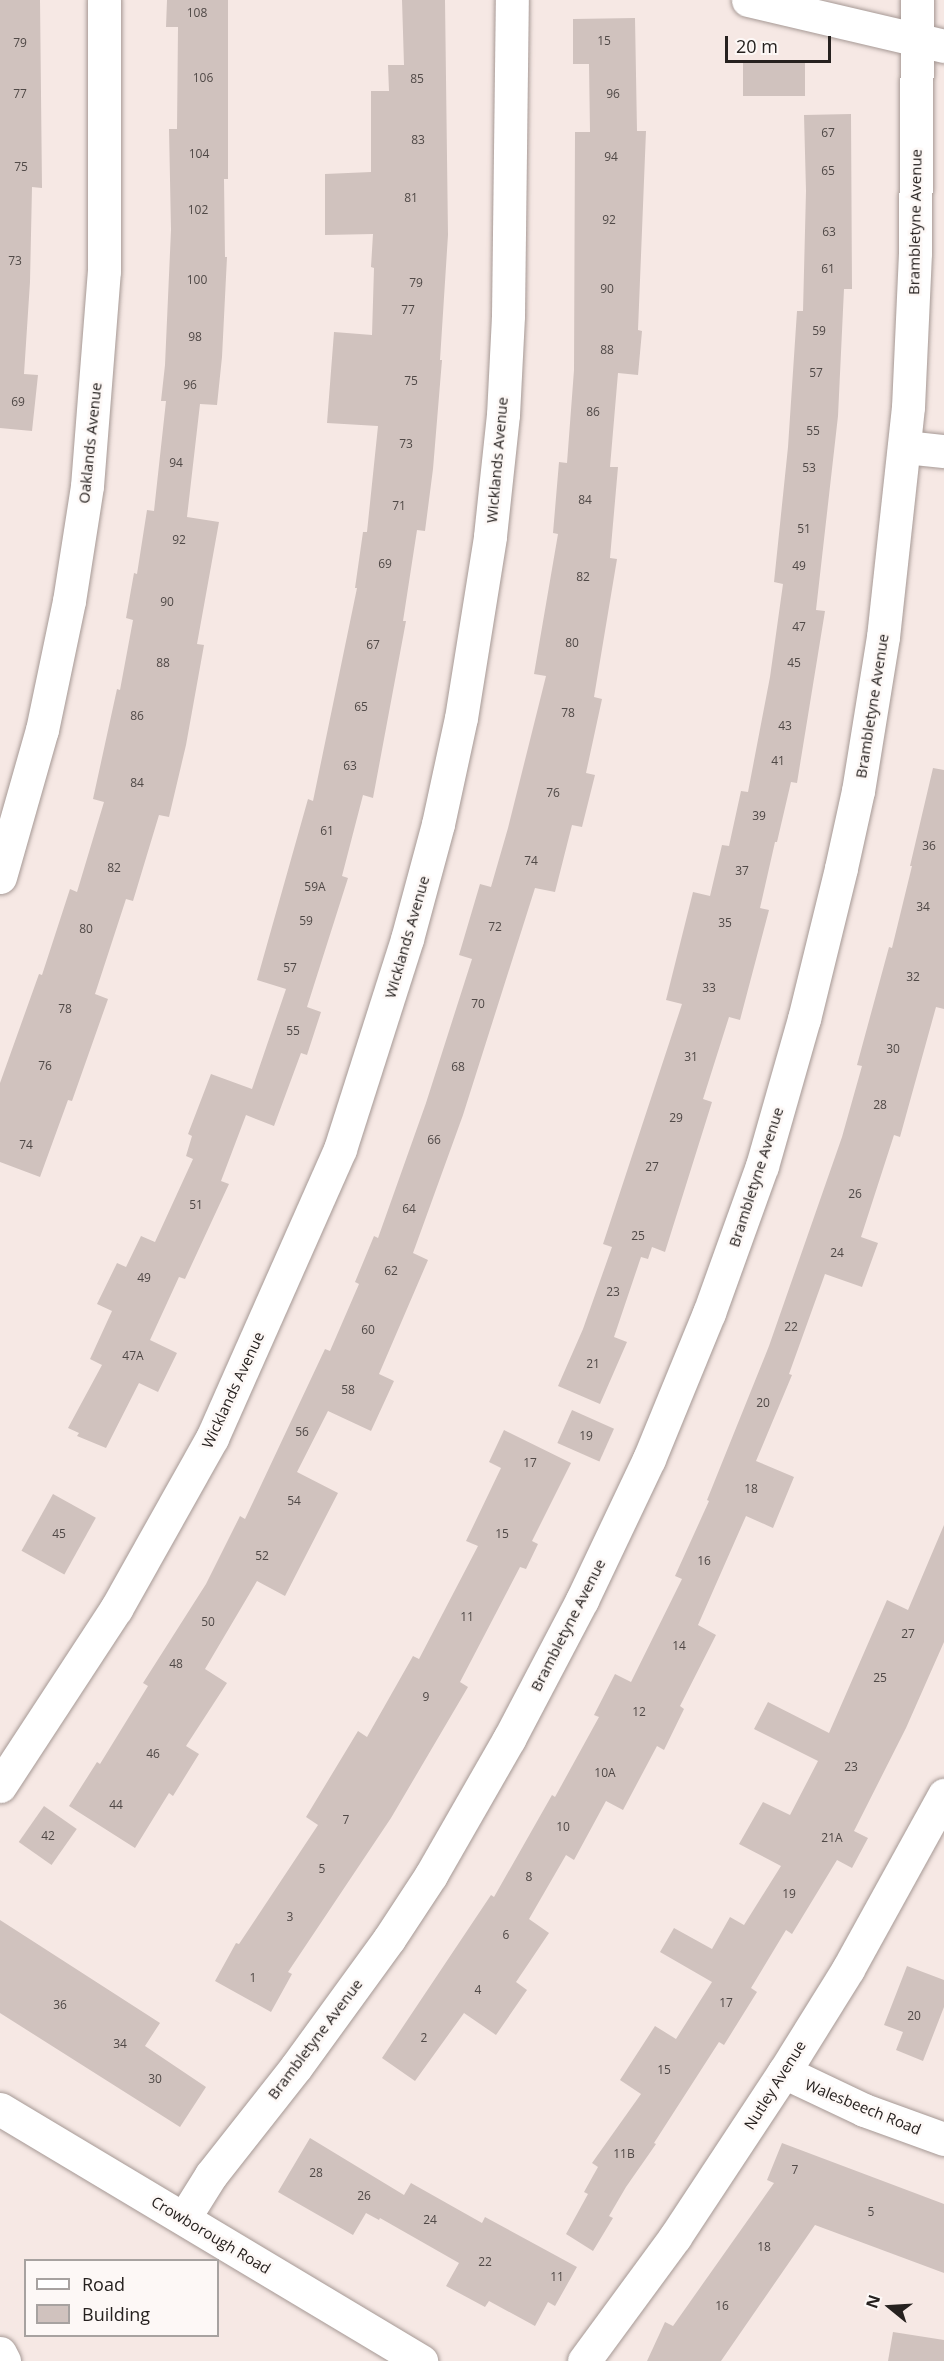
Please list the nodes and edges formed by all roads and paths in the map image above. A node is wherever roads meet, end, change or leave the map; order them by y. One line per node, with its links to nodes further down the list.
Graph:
1 (104, 0): 8 (street, Oaklands Avenue)
2 (512, 0): 9 (street, Wicklands Avenue)
3 (748, 0): 5 (street)
4 (917, 0): 5 (street, Brambletyne Avenue)
5 (930, 44): 6 (street, Brambletyne Avenue)
6 (905, 447): 7 (street); 14 (street, Brambletyne Avenue)
7 (944, 452)
8 (0, 877)
9 (0, 1786)
10 (944, 1794): 11 (street, Nutley Avenue)
11 (784, 2072): 13 (street, Walesbeech Road); 18 (street, Nutley Avenue)
12 (0, 2109): 14 (street, Crowborough Road)
13 (944, 2139)
14 (184, 2218): 17 (street, Crowborough Road)
15 (0, 2353): 16 (street)
16 (4, 2361)
17 (421, 2361)
18 (584, 2361)

